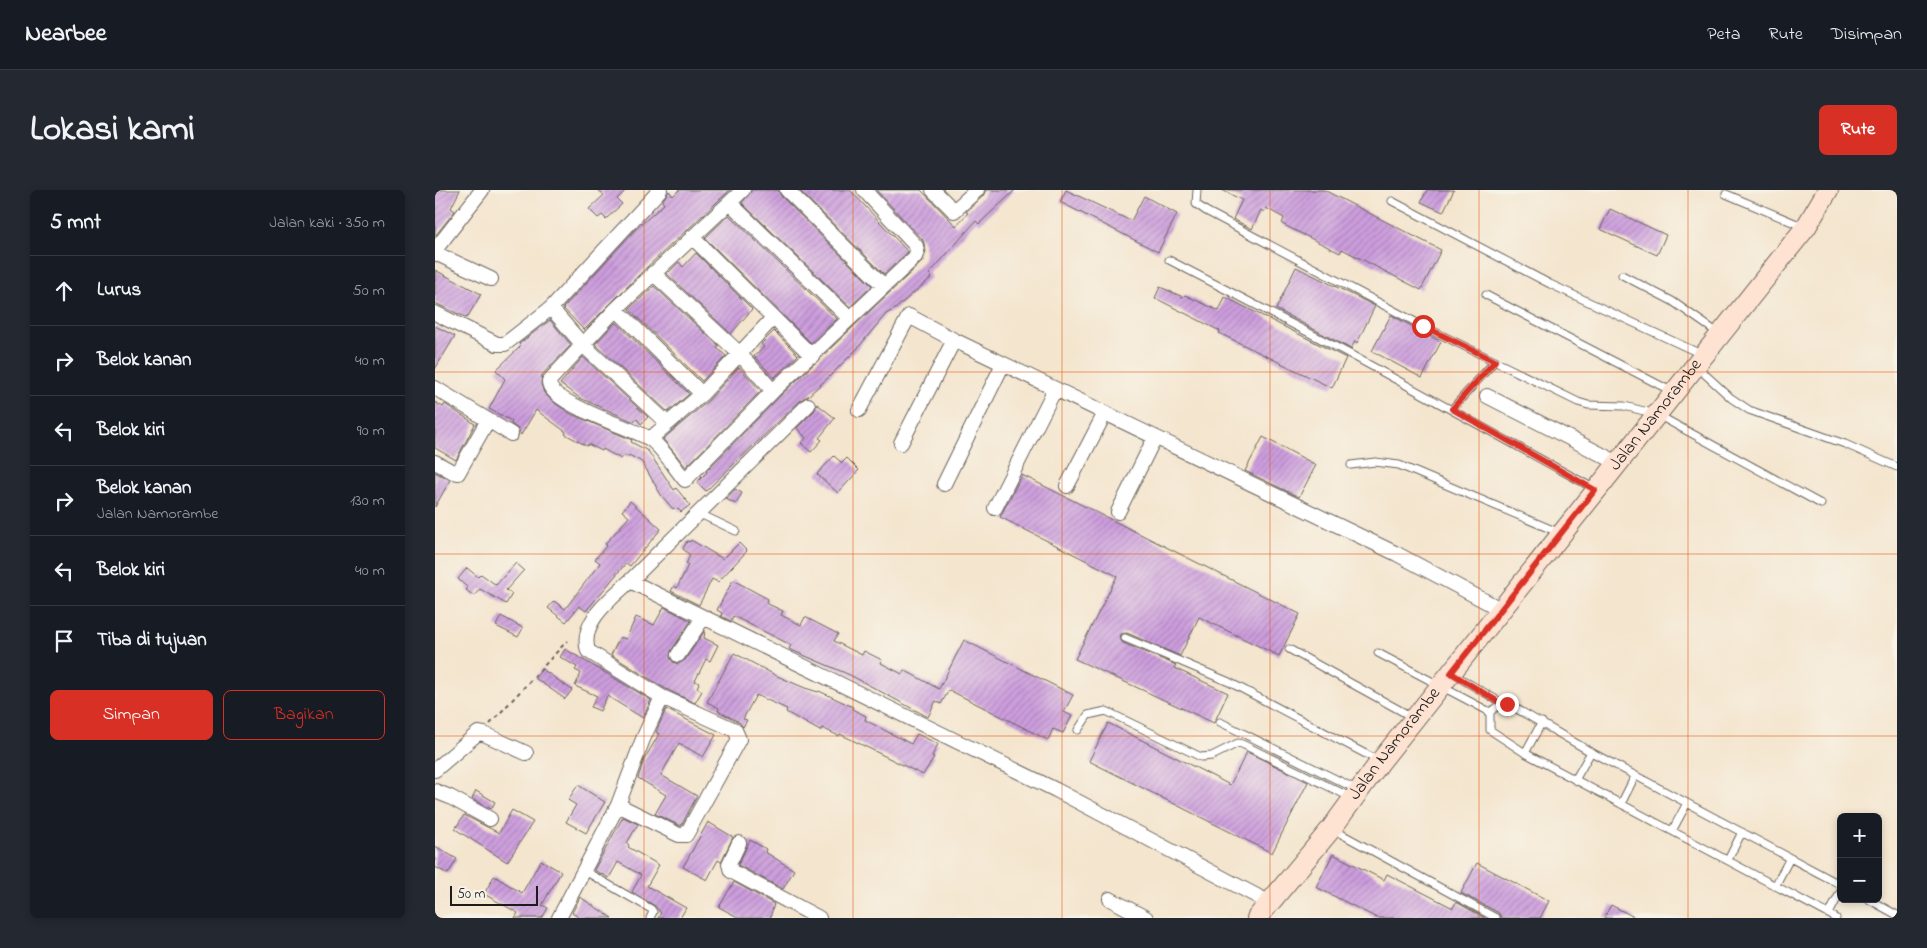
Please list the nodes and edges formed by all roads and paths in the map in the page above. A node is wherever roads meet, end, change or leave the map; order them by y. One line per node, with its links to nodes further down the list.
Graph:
1 (660, 190): 22 (street)
2 (743, 190): 12 (street)
3 (787, 190): 20 (street)
4 (864, 190): 20 (street)
5 (933, 190): 6 (street)
6 (977, 190)
7 (1197, 190): 33 (lane)
8 (1828, 190): 13 (main road, Jalan Namorambe)
9 (479, 191): 15 (street)
10 (1726, 194): 13 (lane)
11 (1392, 201): 32 (lane)
12 (730, 203): 14 (street); 26 (street)
13 (1806, 228): 27 (main road, Jalan Namorambe)
14 (692, 237): 17 (street); 25 (street)
15 (435, 251): 19 (street)
16 (1169, 260): 42 (lane)
17 (653, 273): 23 (street); 30 (street)
18 (1622, 275): 27 (lane)
19 (491, 279)
20 (883, 285): 26 (street)
21 (1486, 295): 38 (lane)
22 (551, 308): 24 (street); 29 (street)
23 (617, 309): 29 (street); 39 (street)
24 (435, 313)
25 (773, 318): 30 (street); 31 (street)
26 (849, 318): 31 (street)
27 (1721, 335): 32 (main road, Jalan Namorambe)
28 (954, 340): 34 (street); 43 (street); 51 (street)
29 (582, 344): 47 (street); 50 (street)
30 (739, 353): 37 (street); 39 (street)
31 (811, 356): 37 (street)
32 (1699, 360): 38 (main road, Jalan Namorambe); 55 (lane)
33 (1495, 361): 42 (lane); 45 (lane)
34 (1003, 364): 36 (street); 56 (street)
35 (435, 388): 46 (street)
36 (1055, 388): 44 (street); 60 (street)
37 (773, 391): 50 (street)
38 (1674, 392): 45 (main road, Jalan Namorambe)
39 (701, 394): 47 (street)
40 (1487, 396): 53 (street)
41 (808, 405): 62 (street)
42 (1452, 409): 58 (lane)
43 (859, 410)
44 (1105, 412): 49 (street); 57 (street)
45 (1656, 414): 53 (main road, Jalan Namorambe); 59 (lane)
46 (488, 420): 48 (street); 52 (street)
47 (667, 423): 50 (street)
48 (511, 434)
49 (1155, 437): 61 (street); 66 (street)
50 (650, 439)
51 (901, 443)
52 (435, 462)
53 (1618, 463): 58 (main road, Jalan Namorambe)
54 (1351, 465): 64 (lane)
55 (1897, 468)
56 (944, 484)
57 (1067, 486)
58 (1595, 490): 64 (main road, Jalan Namorambe)
59 (1821, 504)
60 (995, 508)
61 (1118, 512)
62 (698, 513): 63 (lane); 65 (street)
63 (736, 531)
64 (1561, 533): 66 (main road, Jalan Namorambe)
65 (629, 581): 67 (street); 74 (street)
66 (1502, 610): 73 (main road, Jalan Namorambe)
67 (703, 618): 72 (street); 107 (street)
68 (1125, 638): 85 (lane)
69 (567, 641): 81 (path)
70 (1289, 649): 77 (lane)
71 (1378, 653): 73 (lane)
72 (679, 655)
73 (1446, 680): 75 (lane); 76 (lane); 77 (main road, Jalan Namorambe)
74 (662, 697): 93 (street); 93 (street)
75 (1502, 704): 76 (lane); 79 (lane)
76 (1490, 712): 84 (lane)
77 (1415, 718): 85 (main road, Jalan Namorambe)
78 (1220, 722): 90 (lane)
79 (1542, 722): 82 (lane); 84 (lane)
80 (1078, 730): 90 (lane)
81 (482, 733): 83 (street); 86 (street)
82 (1591, 752): 87 (lane); 88 (lane)
83 (526, 753)
84 (1525, 753): 88 (lane)
85 (1380, 762): 90 (main road, Jalan Namorambe)
86 (435, 770)
87 (1635, 776): 91 (lane); 92 (lane)
88 (1575, 780): 92 (lane)
89 (435, 791): 94 (street)
90 (1356, 794): 95 (main road, Jalan Namorambe)
91 (1687, 803): 96 (lane); 97 (lane)
92 (1621, 804): 96 (lane)
93 (618, 805): 101 (street)
94 (490, 820)
95 (1331, 829): 107 (main road, Jalan Namorambe); 115 (lane)
96 (1672, 831): 100 (lane)
97 (1742, 832): 99 (lane); 100 (lane)
98 (739, 843): 108 (street)
99 (1790, 858): 102 (lane); 103 (lane)
100 (1728, 860): 103 (lane)
101 (583, 870): 111 (street); 112 (lane)
102 (1837, 883)
103 (1775, 886): 110 (lane)
104 (1109, 899): 114 (street)
105 (1837, 902): 110 (lane)
106 (1874, 903): 109 (lane)
107 (1263, 910)
108 (793, 912): 113 (street)
109 (1893, 915)
110 (1832, 916)
111 (559, 918)
112 (650, 918)
113 (819, 918)
114 (1146, 918)
115 (1496, 918)

